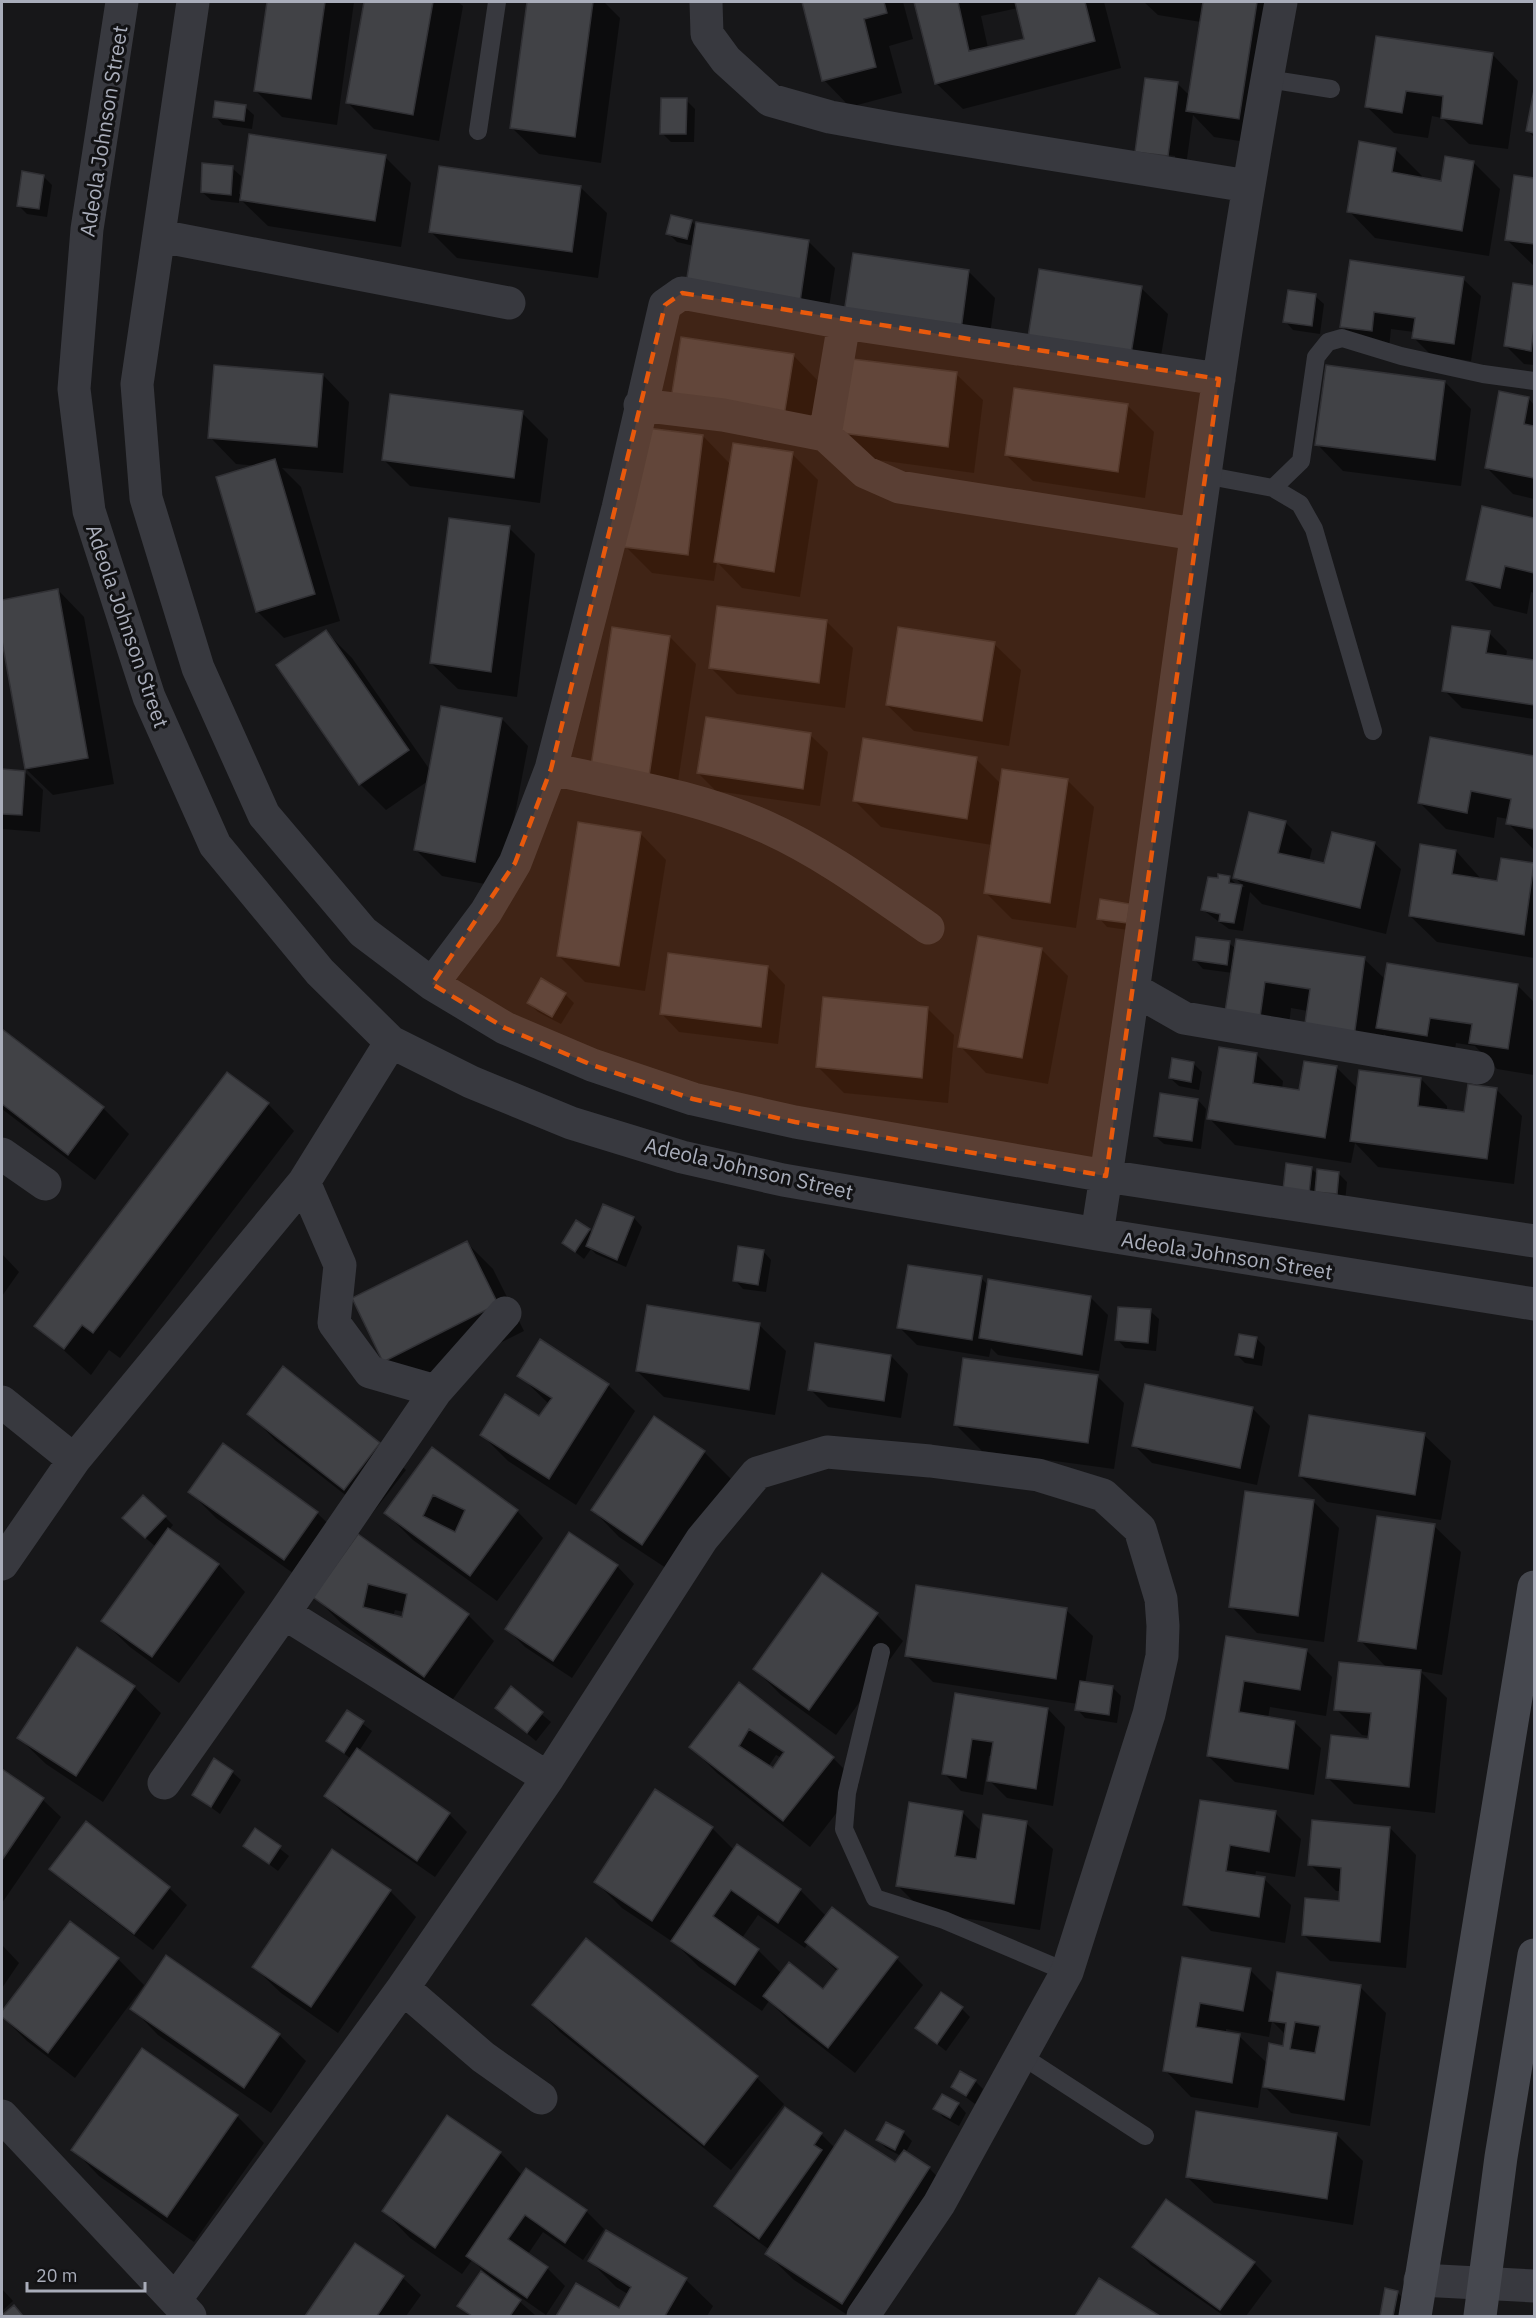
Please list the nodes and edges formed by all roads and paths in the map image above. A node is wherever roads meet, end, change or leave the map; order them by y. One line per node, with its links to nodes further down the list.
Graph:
1 (122, 2): 25 (street, Adeola Johnson Street)
2 (193, 2): 10 (street)
3 (497, 2): 8 (lane)
4 (706, 2): 9 (street)
5 (1281, 2): 6 (street)
6 (1267, 79): 7 (lane); 9 (street)
7 (1331, 89)
8 (478, 131)
9 (1248, 186): 13 (street)
10 (160, 236): 11 (street); 23 (street)
11 (509, 303)
12 (844, 322): 13 (street); 15 (street); 16 (street)
13 (1219, 379): 17 (street)
14 (1534, 381): 18 (lane)
15 (640, 405): 16 (street); 21 (street)
16 (825, 435): 19 (street)
17 (1204, 475): 18 (lane); 19 (street)
18 (1273, 488): 20 (lane)
19 (1195, 534): 24 (street)
20 (1373, 731)
21 (551, 769): 22 (street); 23 (street)
22 (928, 928)
23 (432, 984): 28 (street)
24 (1135, 990): 26 (street); 28 (street)
25 (391, 1042): 29 (street); 31 (street, Adeola Johnson Street)
26 (1478, 1068)
27 (2, 1154): 30 (street)
28 (1106, 1176): 31 (street); 32 (street)
29 (304, 1182): 35 (street); 37 (street)
30 (45, 1184)
31 (1097, 1234): 33 (street, Adeola Johnson Street)
32 (1534, 1240)
33 (1534, 1304)
34 (505, 1313): 35 (street)
35 (436, 1391): 40 (street)
36 (2, 1402): 37 (street)
37 (74, 1460): 38 (street)
38 (2, 1564)
39 (1534, 1587): 51 (street)
40 (284, 1613): 42 (street); 43 (street)
41 (881, 1652): 45 (lane)
42 (548, 1778): 45 (street); 46 (street)
43 (164, 1783)
44 (1534, 1955): 52 (street)
45 (1068, 1972): 47 (street)
46 (403, 1988): 48 (street); 54 (street)
47 (1022, 2056): 50 (lane); 55 (street)
48 (541, 2098)
49 (2, 2116): 54 (street)
50 (1145, 2136)
51 (1420, 2280): 52 (street); 56 (street)
52 (1485, 2284): 53 (street); 57 (street)
53 (1534, 2286)
54 (183, 2308)
55 (863, 2316)
56 (1415, 2316)
57 (1480, 2316)

